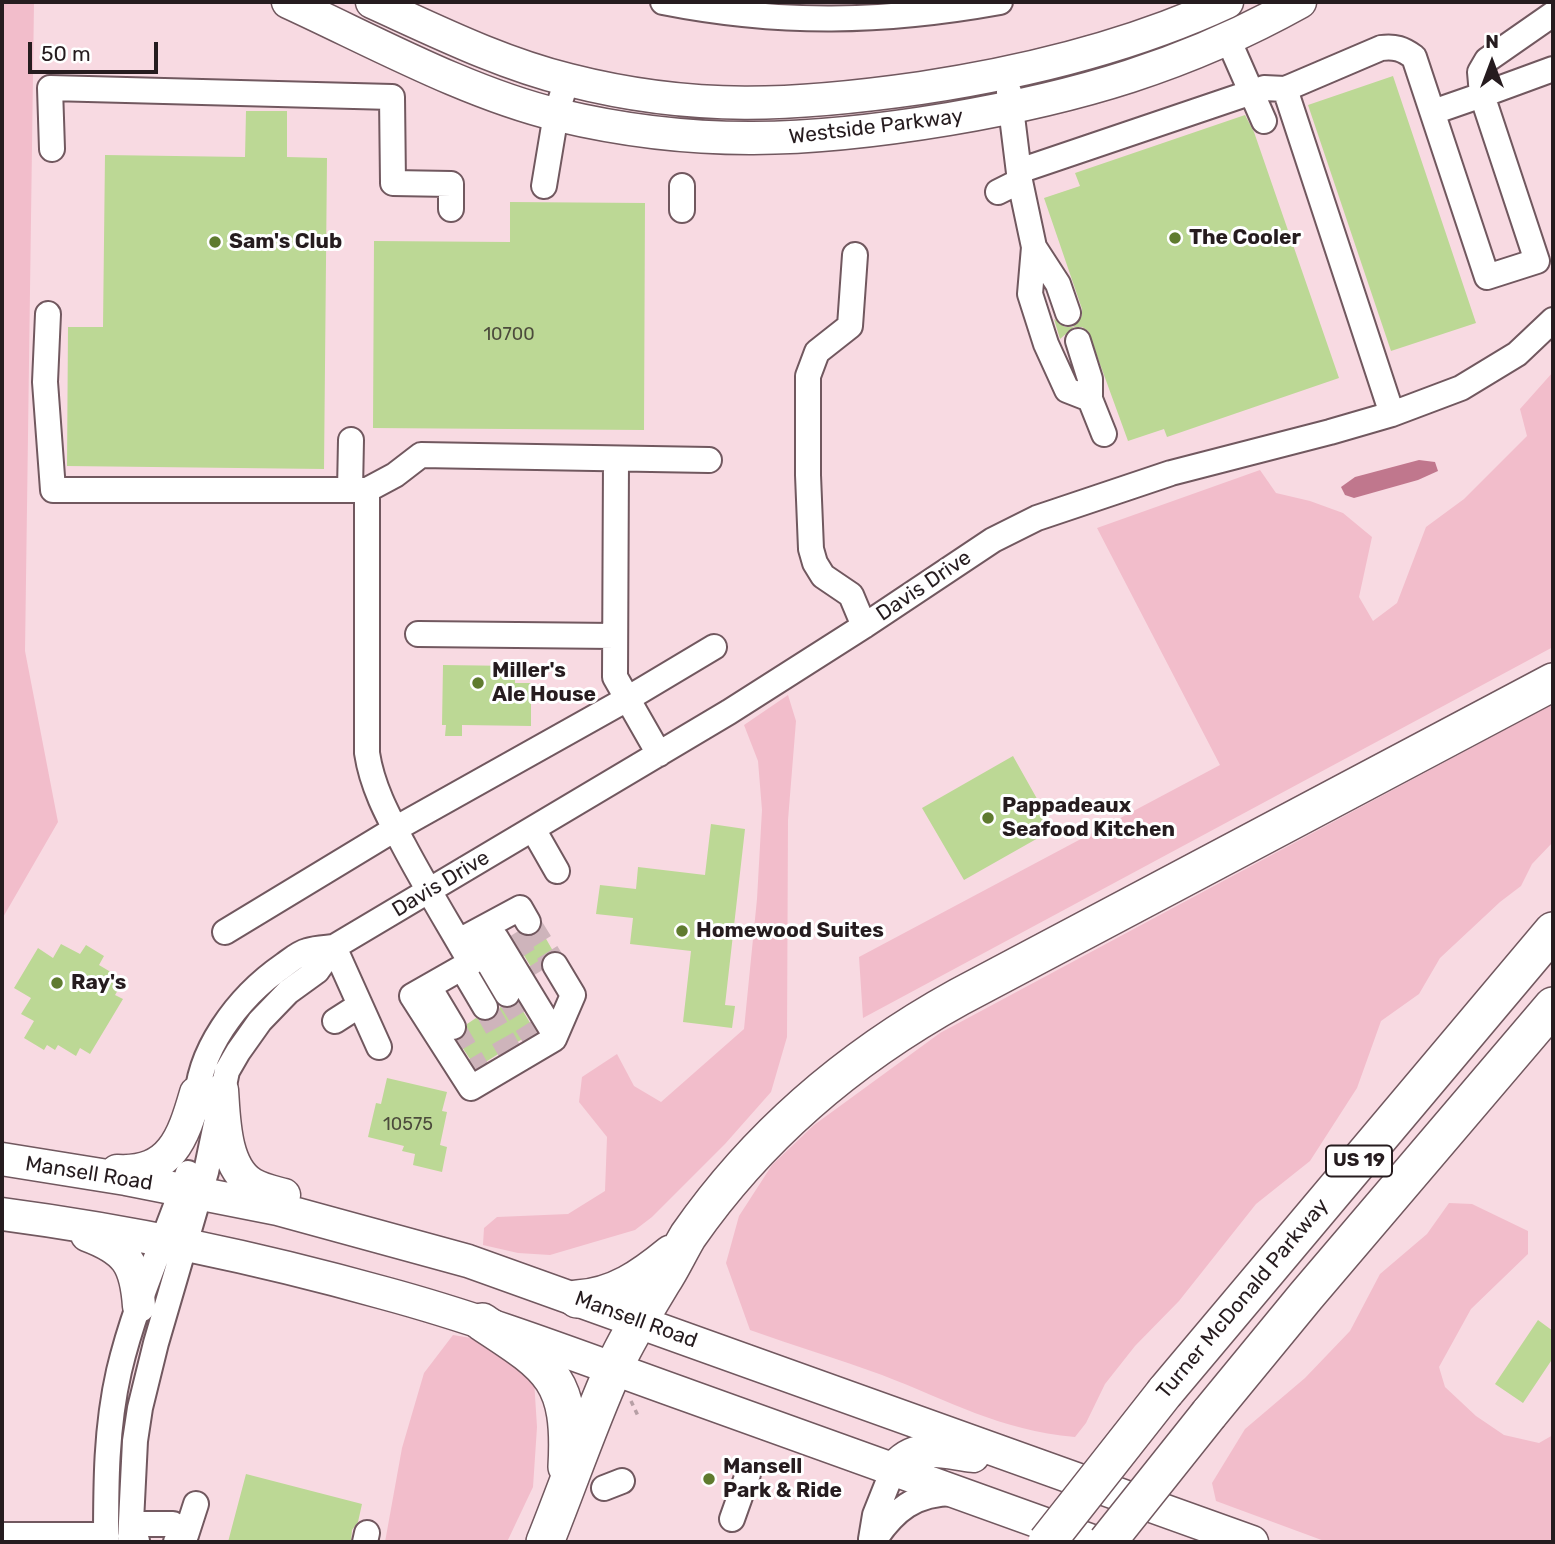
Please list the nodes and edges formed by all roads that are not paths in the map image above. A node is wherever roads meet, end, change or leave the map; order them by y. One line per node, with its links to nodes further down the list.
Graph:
1 (288, 2): 18 (main road, Westside Parkway)
2 (372, 2): 12 (main road, Westside Parkway)
3 (663, 2): 7 (street)
4 (1000, 2): 7 (street)
5 (1227, 2): 11 (main road, Westside Parkway)
6 (1300, 2): 9 (main road, Westside Parkway)
7 (931, 7)
8 (1553, 14): 15 (street)
9 (1228, 39): 14 (street); 16 (main road, Westside Parkway)
10 (1553, 69): 15 (street)
11 (1006, 74): 12 (main road, Westside Parkway); 16 (street)
12 (567, 80): 18 (street)
13 (1285, 89): 14 (street); 17 (street); 31 (street)
14 (1252, 93): 19 (street); 21 (street)
15 (1482, 95): 17 (street); 17 (street)
16 (1011, 108): 18 (main road, Westside Parkway); 21 (street)
17 (1433, 112)
18 (556, 114): 22 (street)
19 (1264, 121)
20 (52, 149): 23 (street)
21 (1012, 182): 24 (street)
22 (544, 186)
23 (451, 209)
24 (1034, 247): 26 (street); 30 (street)
25 (855, 255): 37 (street)
26 (1068, 313)
27 (48, 314): 36 (street)
28 (1553, 320): 31 (street, Davis Drive)
29 (1078, 341): 30 (street)
30 (1090, 399): 32 (street)
31 (1392, 414): 37 (street, Davis Drive)
32 (1104, 434)
33 (351, 440): 36 (street)
34 (616, 460): 35 (street); 36 (street); 39 (street)
35 (709, 460)
36 (358, 490): 44 (street)
37 (864, 626): 43 (street, Davis Drive)
38 (418, 634): 39 (street)
39 (615, 636): 42 (street)
40 (714, 647): 42 (street)
41 (1553, 682): 67 (highway)
42 (627, 699): 43 (street); 44 (street)
43 (659, 754): 45 (street, Davis Drive)
44 (395, 829): 47 (street); 49 (street)
45 (533, 829): 46 (street); 47 (street, Davis Drive)
46 (557, 871)
47 (428, 891): 50 (street, Davis Drive); 51 (street)
48 (1553, 931): 86 (highway, Turner McDonald Parkway / US 19, bridge)
49 (225, 932)
50 (334, 947): 53 (street); 55 (street, Davis Drive); 56 (street, Davis Drive)
51 (468, 958): 51 (street); 59 (street); 59 (street)
52 (545, 969): 59 (street)
53 (360, 1006): 57 (street); 58 (street)
54 (1553, 1006): 88 (highway, US 19, bridge)
55 (238, 1008): 56 (street); 60 (street, Davis Drive)
56 (260, 1021): 60 (street, Davis Drive)
57 (335, 1021)
58 (379, 1047)
59 (512, 1056)
60 (209, 1091): 62 (main road); 63 (street, Davis Drive); 66 (main road)
61 (2, 1160): 62 (main road, Mansell Road)
62 (56, 1167): 63 (main road, Mansell Road)
63 (191, 1191): 66 (main road, Mansell Road); 68 (street, Davis Drive)
64 (2, 1214): 65 (main road)
65 (47, 1220): 68 (main road); 70 (main road)
66 (384, 1236): 69 (main road, Mansell Road)
67 (687, 1238): 69 (highway); 71 (highway)
68 (173, 1243): 70 (street); 72 (main road); 83 (street)
69 (577, 1298): 71 (main road, Mansell Road)
70 (139, 1306): 83 (street)
71 (638, 1321): 73 (highway); 74 (main road, Mansell Road)
72 (482, 1322): 73 (main road); 77 (highway)
73 (620, 1381): 75 (main road); 77 (highway)
74 (1034, 1463): 75 (main road); 89 (main road, Mansell Road)
75 (893, 1470): 78 (main road); 85 (street)
76 (748, 1474): 80 (street)
77 (566, 1489): 84 (highway)
78 (959, 1493): 85 (street); 87 (main road)
79 (196, 1504): 82 (street)
80 (732, 1519)
81 (2, 1535): 83 (street)
82 (181, 1538): 83 (street)
83 (122, 1540)
84 (545, 1542)
85 (872, 1542)
86 (1047, 1542)
87 (1095, 1542)
88 (1107, 1542)
89 (1252, 1542)

